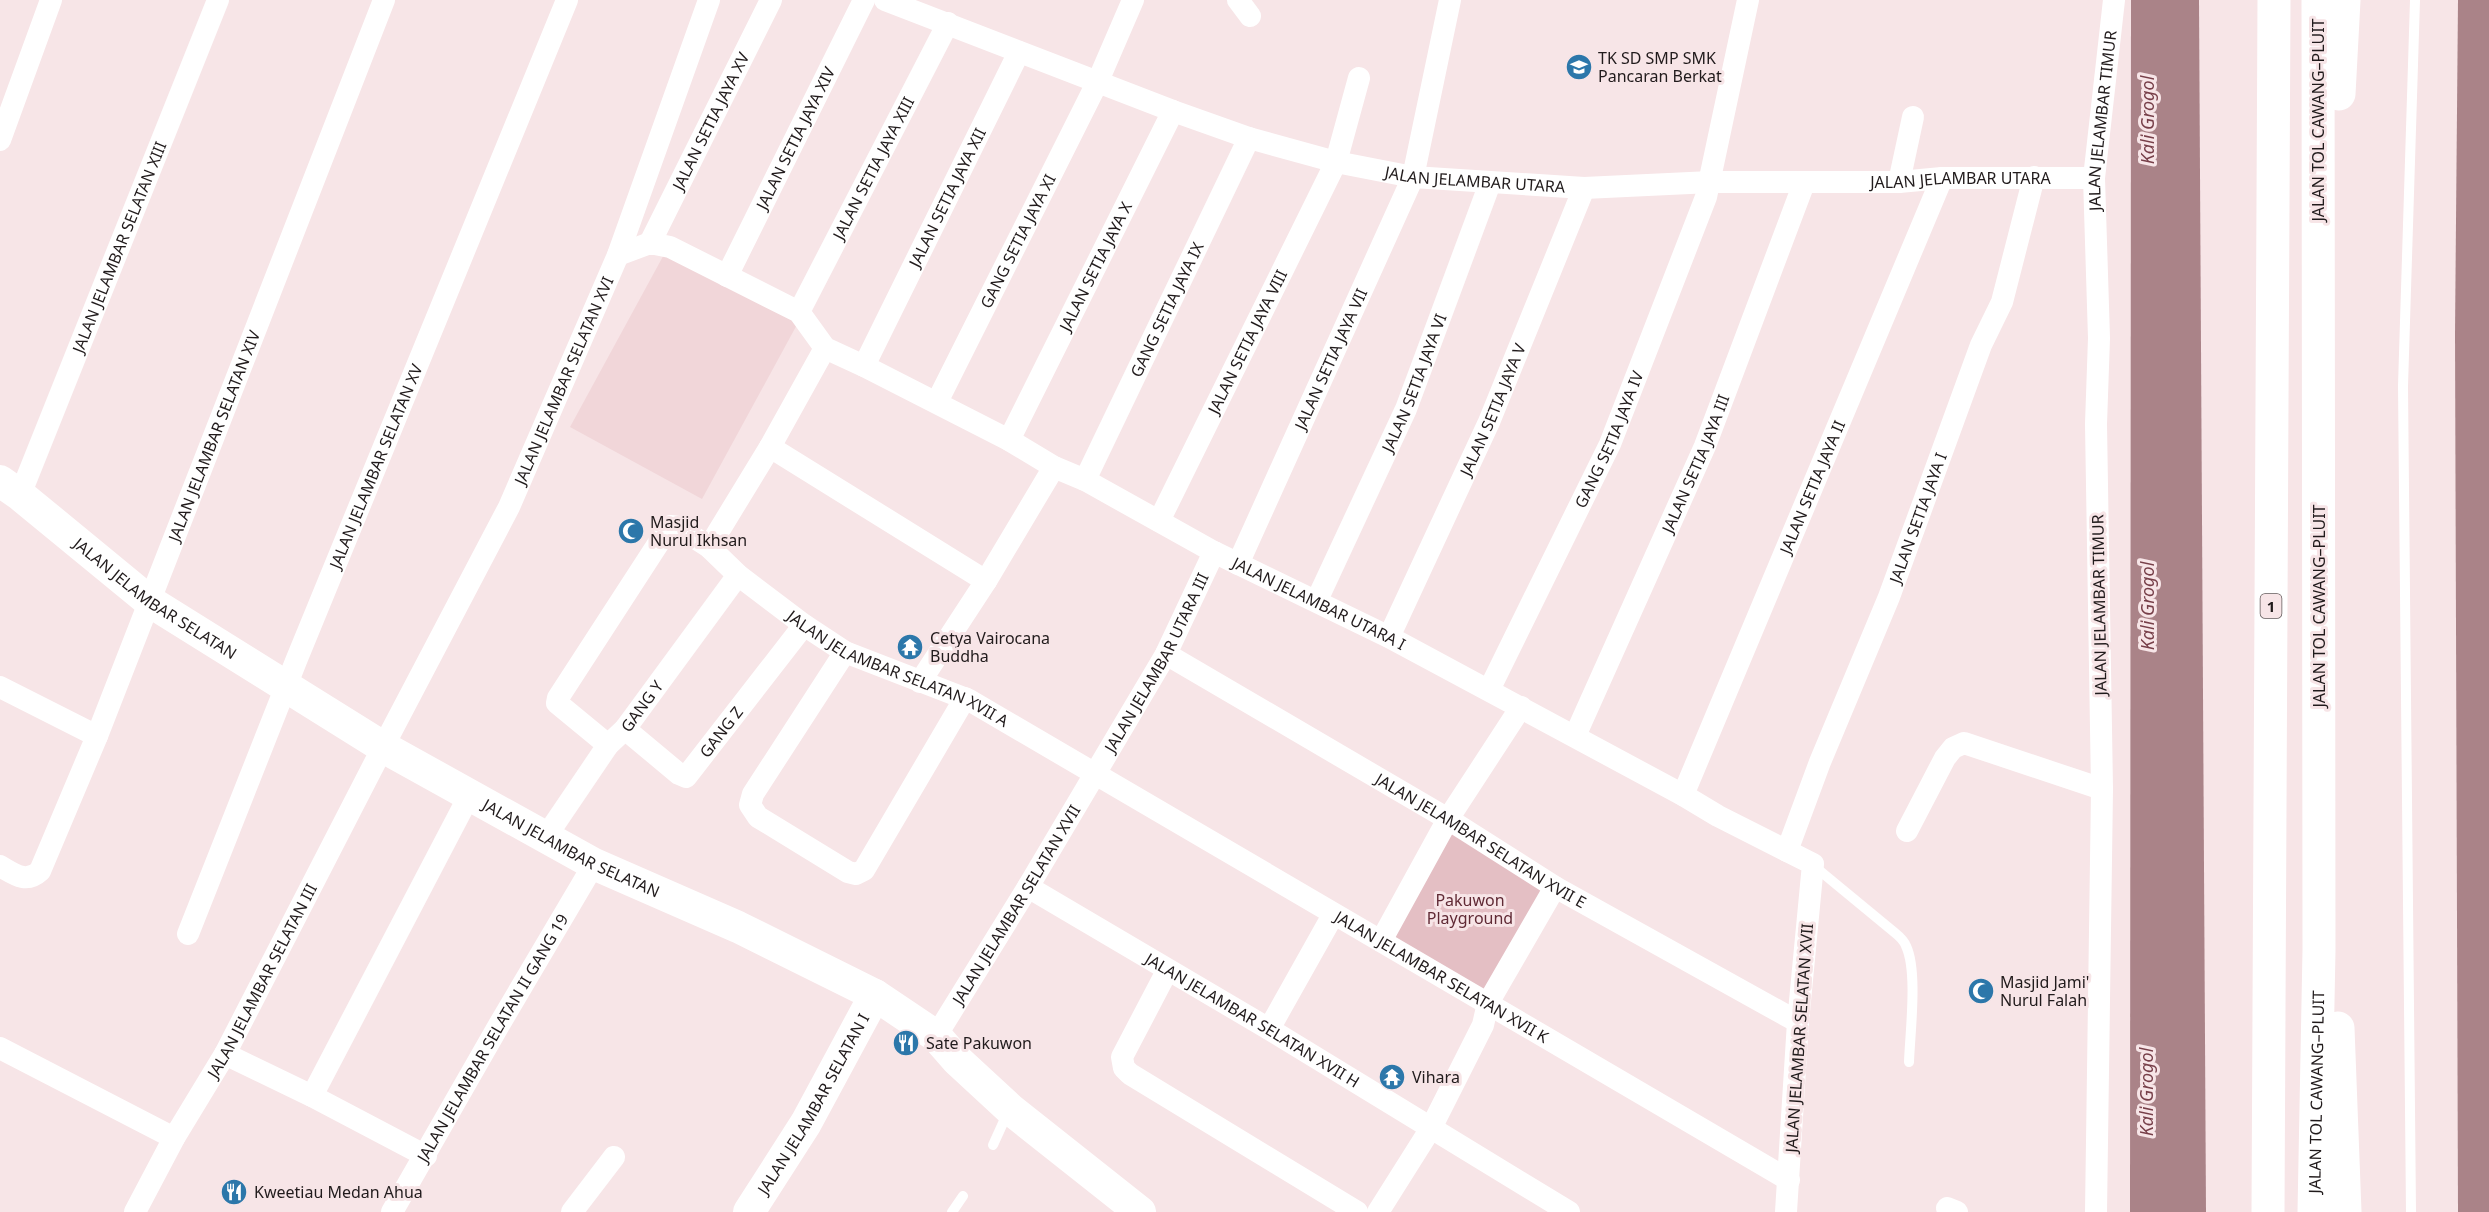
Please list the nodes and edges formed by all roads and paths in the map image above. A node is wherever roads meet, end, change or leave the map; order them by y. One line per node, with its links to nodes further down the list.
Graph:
1 (51, 0): 26 (street)
2 (218, 0): 49 (street, JALAN JELAMBAR SELATAN XIII)
3 (384, 0): 57 (street, JALAN JELAMBAR SELATAN XIV)
4 (567, 0): 64 (street, JALAN JELAMBAR SELATAN XV)
5 (709, 0): 38 (street, JALAN JELAMBAR SELATAN XVI)
6 (771, 0): 37 (street, JALAN SETIA JAYA XV)
7 (864, 0): 39 (street, JALAN SETIA JAYA XIV)
8 (885, 0): 18 (street, JALAN JELAMBAR UTARA)
9 (1133, 0): 22 (street, GANG SETIA JAYA XI)
10 (1450, 0): 28 (street, JALAN SETIA JAYA VII)
11 (1748, 0): 32 (street, GANG SETIA JAYA IV)
12 (2114, 0): 31 (street, JALAN JELAMBAR TIMUR)
13 (2254, 0): 21 (highway)
14 (2274, 0): 21 (highway, 1)
15 (2318, 0): 41 (highway, JALAN TOL CAWANG–PLUIT)
16 (2344, 0): 41 (highway)
17 (2415, 0): 122 (lane)
18 (937, 14): 19 (street, JALAN JELAMBAR UTARA); 40 (street, JALAN SETIA JAYA XIII)
19 (1019, 52): 22 (street, JALAN JELAMBAR UTARA); 43 (street, JALAN SETIA JAYA XII)
20 (1359, 78): 27 (street, JALAN SETIA JAYA VIII)
21 (2274, 80): 119 (highway, 1)
22 (1098, 81): 23 (street, JALAN JELAMBAR UTARA); 44 (street, GANG SETIA JAYA XI)
23 (1173, 111): 25 (street, JALAN JELAMBAR UTARA); 45 (street, JALAN SETIA JAYA X)
24 (1912, 117): 33 (street)
25 (1249, 138): 27 (street, JALAN JELAMBAR UTARA); 48 (street, GANG SETIA JAYA IX)
26 (0, 140)
27 (1336, 162): 28 (street, JALAN JELAMBAR UTARA); 50 (street, JALAN SETIA JAYA VIII)
28 (1413, 177): 34 (street, JALAN JELAMBAR UTARA); 53 (street, JALAN SETIA JAYA VII)
29 (2034, 177): 30 (street, JALAN JELAMBAR UTARA); 31 (street, JALAN JELAMBAR UTARA); 80 (street, JALAN SETIA JAYA I)
30 (1942, 178): 33 (street, JALAN JELAMBAR UTARA); 76 (street, JALAN SETIA JAYA II)
31 (2094, 178): 74 (street, JALAN JELAMBAR TIMUR)
32 (1711, 182): 35 (street, JALAN JELAMBAR UTARA); 36 (street, JALAN JELAMBAR UTARA); 65 (street, GANG SETIA JAYA IV)
33 (1899, 182): 35 (street, JALAN JELAMBAR UTARA)
34 (1490, 183): 36 (street, JALAN JELAMBAR UTARA); 56 (street, JALAN SETIA JAYA VI)
35 (1804, 183): 70 (street, JALAN SETIA JAYA III)
36 (1584, 188): 59 (street, JALAN SETIA JAYA V)
37 (650, 243): 38 (street); 39 (street, JALAN JELAMBAR UTARA I)
38 (618, 255): 72 (street, JALAN JELAMBAR SELATAN XVI)
39 (727, 276): 40 (street, JALAN JELAMBAR UTARA I)
40 (799, 312): 42 (street, JALAN JELAMBAR UTARA I)
41 (2318, 341): 89 (highway, JALAN TOL CAWANG–PLUIT)
42 (825, 348): 43 (street, JALAN JELAMBAR UTARA I); 46 (street)
43 (864, 366): 44 (street, JALAN JELAMBAR UTARA I)
44 (937, 402): 45 (street, JALAN JELAMBAR UTARA I)
45 (1013, 431): 47 (street, JALAN JELAMBAR UTARA I)
46 (770, 447): 51 (street); 55 (street)
47 (1054, 467): 48 (street, JALAN JELAMBAR UTARA I); 55 (street)
48 (1084, 480): 50 (street, JALAN JELAMBAR UTARA I)
49 (10, 488): 57 (street, JALAN JELAMBAR SELATAN)
50 (1159, 521): 52 (street, JALAN JELAMBAR UTARA I)
51 (709, 547): 54 (street, JALAN JELAMBAR SELATAN XVII A); 71 (street, JALAN JELAMBAR SELATAN XVII A)
52 (1214, 552): 53 (street, JALAN JELAMBAR UTARA I); 61 (street, JALAN JELAMBAR UTARA III)
53 (1238, 564): 56 (street, JALAN JELAMBAR UTARA I)
54 (738, 575): 58 (street, JALAN JELAMBAR SELATAN XVII A); 68 (street, GANG Y)
55 (986, 581): 62 (street)
56 (1317, 600): 59 (street, JALAN JELAMBAR UTARA I)
57 (149, 601): 64 (street, JALAN JELAMBAR SELATAN); 69 (street, JALAN JELAMBAR SELATAN XIV)
58 (804, 626): 60 (street, JALAN JELAMBAR SELATAN XVII A); 68 (street, GANG Z)
59 (1391, 632): 65 (street, JALAN JELAMBAR UTARA I)
60 (845, 651): 62 (street, JALAN JELAMBAR SELATAN XVII A); 66 (street)
61 (1166, 654): 73 (street, JALAN JELAMBAR UTARA III); 77 (street, JALAN JELAMBAR SELATAN XVII E)
62 (920, 682): 66 (street, JALAN JELAMBAR SELATAN XVII A)
63 (0, 687): 69 (street)
64 (285, 688): 72 (street, JALAN JELAMBAR SELATAN); 87 (street, JALAN JELAMBAR SELATAN XV)
65 (1489, 690): 67 (street, JALAN JELAMBAR UTARA I)
66 (965, 698): 73 (street, JALAN JELAMBAR SELATAN XVII A)
67 (1521, 707): 70 (street, JALAN JELAMBAR UTARA I); 77 (street)
68 (625, 729): 71 (street, GANG Y)
69 (97, 736): 83 (street, JALAN JELAMBAR SELATAN XIV)
70 (1575, 736): 76 (street, JALAN JELAMBAR UTARA I)
71 (608, 745): 79 (street, GANG Y)
72 (383, 747): 75 (street, JALAN JELAMBAR SELATAN); 97 (street, JALAN JELAMBAR SELATAN III)
73 (1096, 773): 84 (street, JALAN JELAMBAR SELATAN XVII); 86 (street, JALAN JELAMBAR SELATAN XVII K)
74 (2102, 789): 78 (street); 118 (street, JALAN JELAMBAR TIMUR)
75 (470, 794): 79 (street, JALAN JELAMBAR SELATAN); 99 (street)
76 (1683, 795): 80 (street, JALAN JELAMBAR UTARA I)
77 (1448, 819): 85 (street, JALAN JELAMBAR SELATAN XVII E); 88 (street)
78 (1906, 831)
79 (545, 838): 81 (street, JALAN JELAMBAR SELATAN)
80 (1787, 851): 82 (street, JALAN JELAMBAR UTARA I)
81 (594, 864): 91 (street, JALAN JELAMBAR SELATAN); 104 (street, JALAN JELAMBAR SELATAN II GANG 19)
82 (1813, 864): 93 (street, JALAN JELAMBAR SELATAN XVII); 98 (lane, JALAN JELAMBAR UTARA I)
83 (0, 866)
84 (1028, 887): 90 (street, JALAN JELAMBAR SELATAN XVII H); 95 (street, JALAN JELAMBAR SELATAN XVII)
85 (1556, 887): 92 (street); 93 (street, JALAN JELAMBAR SELATAN XVII E)
86 (1333, 915): 88 (street, JALAN JELAMBAR SELATAN XVII K); 94 (street)
87 (188, 934)
88 (1381, 941): 92 (street, JALAN JELAMBAR SELATAN XVII K)
89 (2319, 950): 120 (highway, JALAN TOL CAWANG–PLUIT); 121 (highway)
90 (1167, 971): 94 (street, JALAN JELAMBAR SELATAN XVII H); 114 (street)
91 (875, 995): 95 (street, JALAN JELAMBAR SELATAN); 111 (street, JALAN JELAMBAR SELATAN I)
92 (1488, 1003): 101 (street); 106 (street, JALAN JELAMBAR SELATAN XVII K)
93 (1798, 1022): 106 (street, JALAN JELAMBAR SELATAN XVII)
94 (1269, 1029): 101 (street, JALAN JELAMBAR SELATAN XVII H)
95 (936, 1036): 100 (street, JALAN JELAMBAR SELATAN)
96 (0, 1048): 102 (street)
97 (225, 1054): 99 (street); 102 (street, JALAN JELAMBAR SELATAN III)
98 (1909, 1062)
99 (312, 1096): 104 (street)
100 (1010, 1109): 103 (lane); 113 (street, JALAN JELAMBAR SELATAN)
101 (1431, 1128): 115 (street); 116 (street, JALAN JELAMBAR SELATAN XVII H)
102 (174, 1138): 108 (street, JALAN JELAMBAR SELATAN III)
103 (993, 1145)
104 (426, 1156): 109 (street, JALAN JELAMBAR SELATAN II GANG 19)
105 (615, 1157): 110 (street)
106 (1789, 1180): 117 (street, JALAN JELAMBAR SELATAN XVII)
107 (963, 1196): 112 (lane)
108 (135, 1212)
109 (392, 1212)
110 (573, 1212)
111 (749, 1212)
112 (952, 1212)
113 (1140, 1212)
114 (1357, 1212)
115 (1378, 1212)
116 (1569, 1212)
117 (1786, 1212)
118 (2096, 1212)
119 (2268, 1212)
120 (2314, 1212)
121 (2345, 1212)
122 (2411, 1212)

